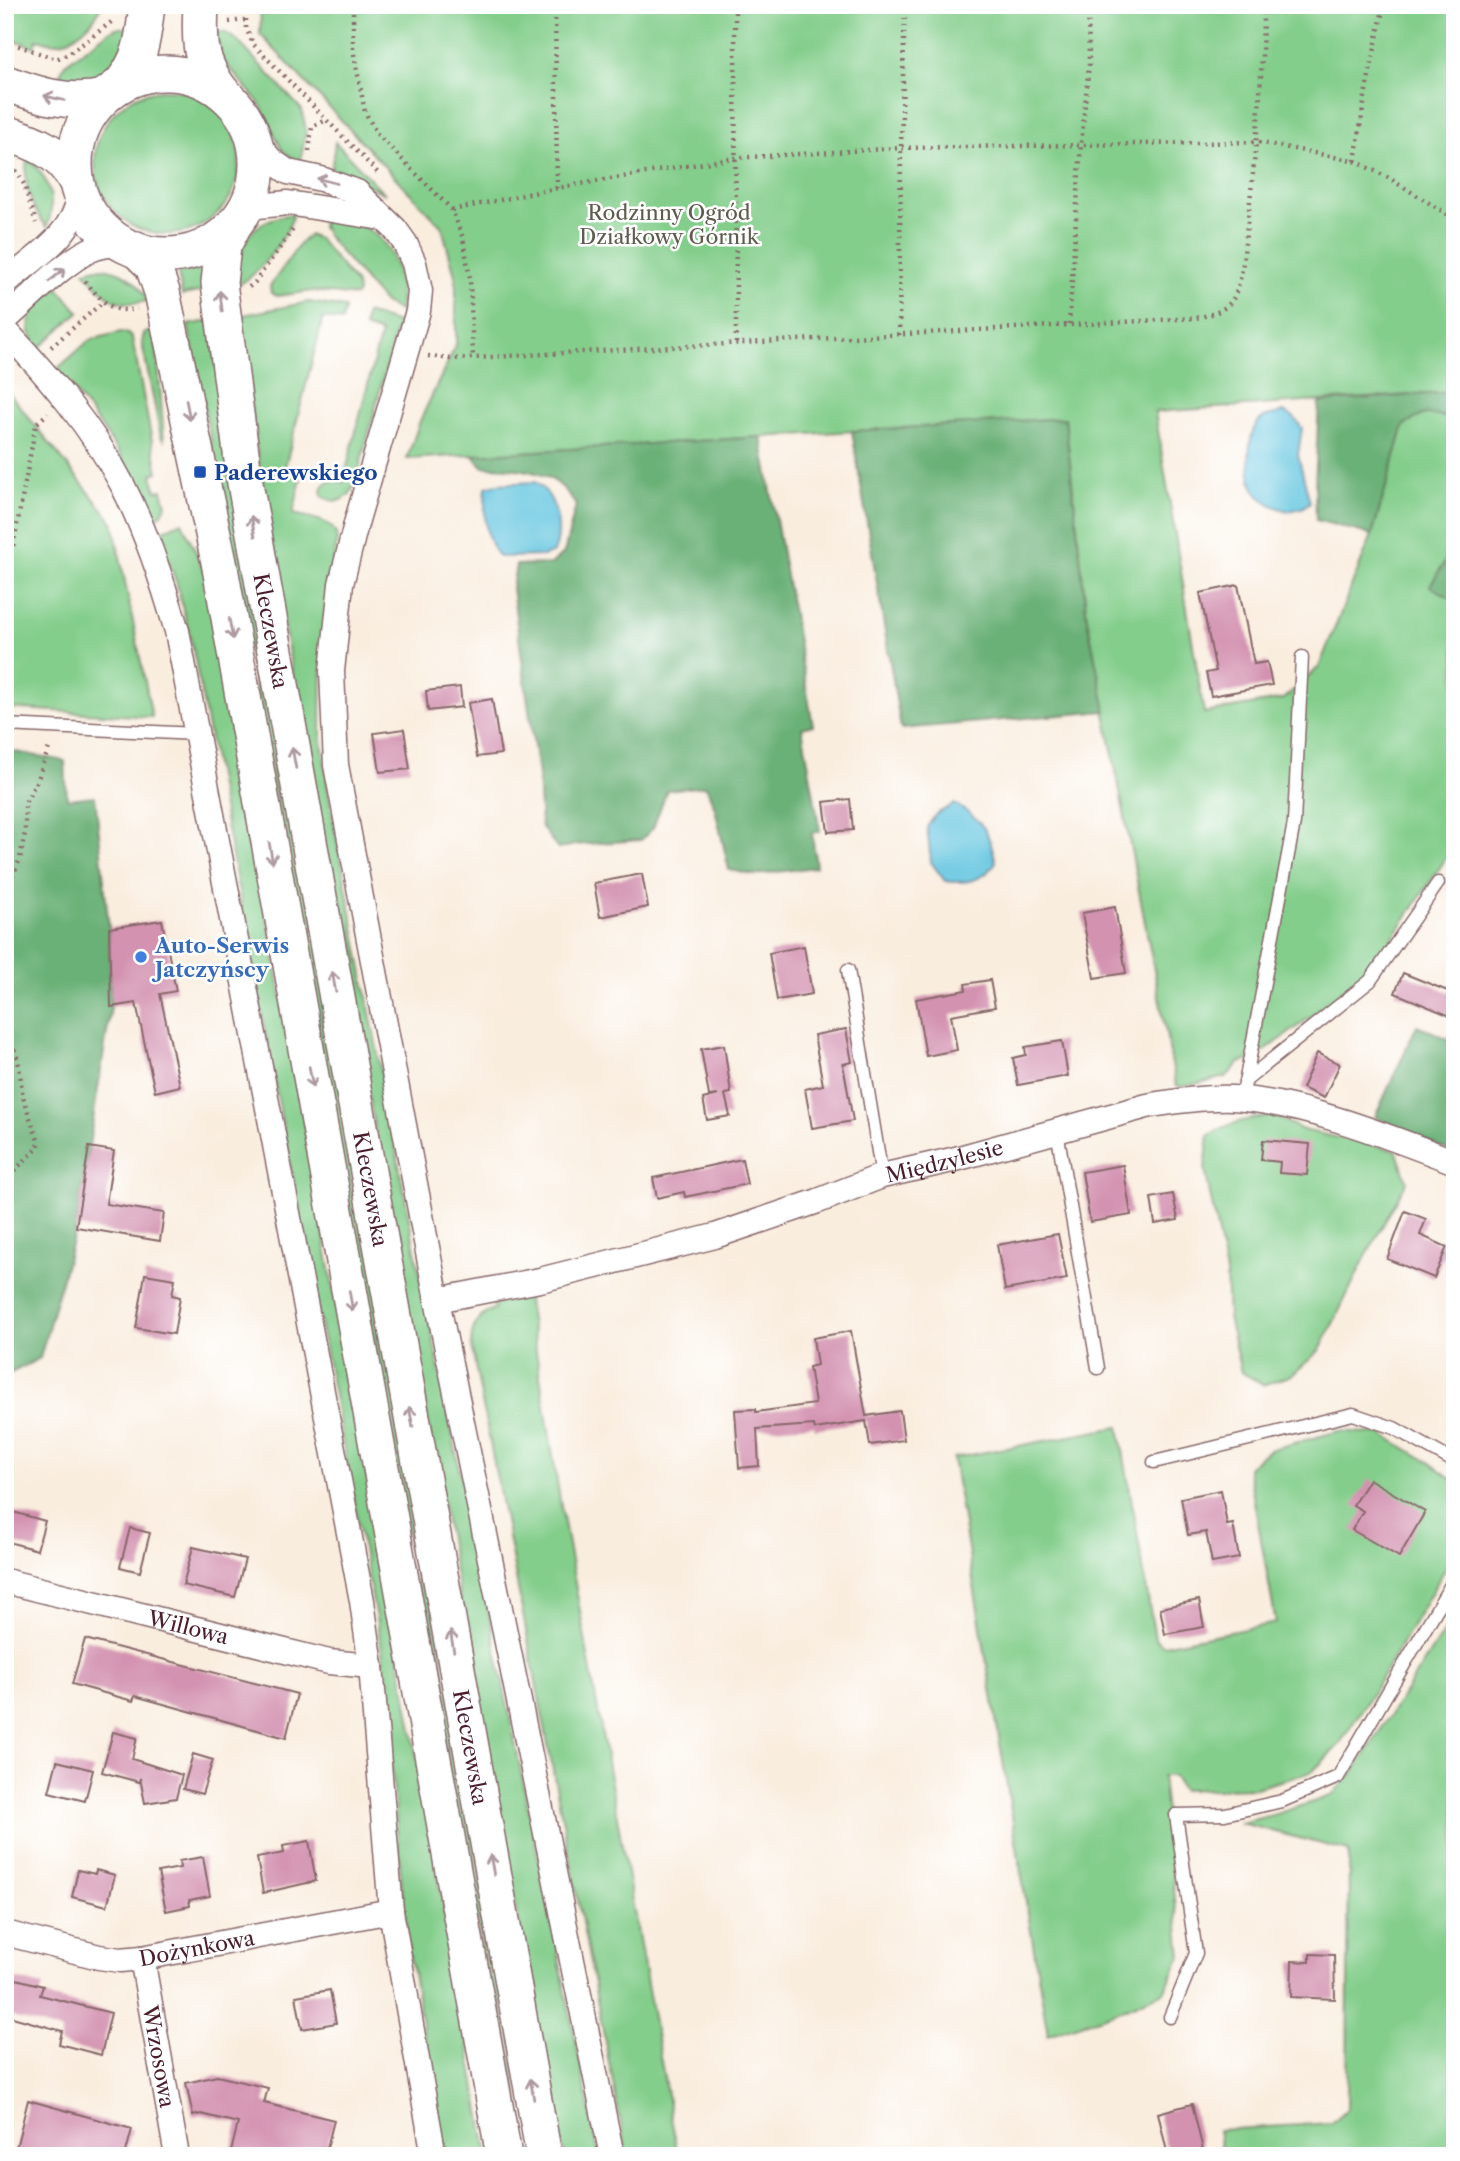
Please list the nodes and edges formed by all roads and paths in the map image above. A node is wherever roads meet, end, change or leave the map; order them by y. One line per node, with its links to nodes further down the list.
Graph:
1 (201, 5): 13 (main road)
2 (353, 5): 27 (path)
3 (555, 5): 25 (path)
4 (735, 5): 20 (path)
5 (905, 5): 19 (path)
6 (1088, 5): 18 (path)
7 (1264, 5): 17 (path)
8 (1384, 5): 21 (path)
9 (131, 9): 10 (path); 12 (main road)
10 (5, 41)
11 (5, 83): 12 (main road, one-way to 11)
12 (112, 91): 13 (main road); 24 (main road)
13 (222, 92): 16 (main road)
14 (326, 120): 23 (path)
15 (5, 133): 24 (main road)
16 (253, 138): 23 (street); 29 (main road)
17 (1258, 142): 18 (path); 21 (path); 39 (path)
18 (1081, 144): 19 (path); 39 (path)
19 (901, 148): 20 (path); 41 (path)
20 (734, 158): 25 (path); 42 (path)
21 (1356, 161): 30 (path)
22 (5, 166): 31 (path)
23 (305, 177): 28 (street, one-way to 23)
24 (78, 188): 31 (street); 32 (main road)
25 (556, 188): 27 (path)
26 (302, 204): 28 (street); 29 (street); 35 (path)
27 (452, 210): 44 (path)
28 (383, 218): 43 (street)
29 (237, 219): 32 (main road); 35 (main road, Kleczewska)
30 (1455, 219)
31 (52, 243): 34 (street)
32 (129, 247): 33 (street); 37 (main road, Kleczewska)
33 (70, 264): 36 (path); 38 (street, one-way to 33)
34 (5, 283)
35 (221, 295): 75 (main road, Kleczewska, one-way to 35)
36 (103, 302): 37 (path); 45 (path)
37 (166, 304): 74 (main road, Kleczewska, one-way to 74)
38 (5, 320)
39 (1069, 324): 41 (path)
40 (5, 330): 45 (street)
41 (900, 335): 42 (path)
42 (736, 343): 44 (path)
43 (407, 352): 44 (path); 61 (street)
44 (473, 358)
45 (34, 361): 46 (street)
46 (65, 399): 47 (path); 51 (street)
47 (5, 557)
48 (1302, 657): 56 (lane)
49 (5, 725): 50 (lane)
50 (58, 726): 51 (lane); 53 (path)
51 (197, 734): 67 (street)
52 (1438, 883): 56 (lane)
53 (5, 925)
54 (848, 970): 59 (lane)
55 (5, 1039): 60 (path)
56 (1243, 1090): 57 (street, Międzylesie); 58 (street, Międzylesie)
57 (1057, 1131): 59 (street, Międzylesie); 62 (lane)
58 (1455, 1163)
59 (882, 1176): 61 (street, Międzylesie)
60 (5, 1187)
61 (437, 1300): 76 (street)
62 (1098, 1368)
63 (1154, 1462): 64 (lane)
64 (1455, 1462)
65 (1455, 1578): 71 (lane)
66 (5, 1581): 67 (street, Willowa)
67 (371, 1666): 68 (street)
68 (391, 1911): 70 (street, Dożynkowa); 73 (street)
69 (5, 1933): 70 (street, Dożynkowa)
70 (142, 1958): 72 (street, Wrzosowa)
71 (1170, 2017)
72 (177, 2156)
73 (434, 2156)
74 (504, 2156)
75 (544, 2156)
76 (612, 2156)

